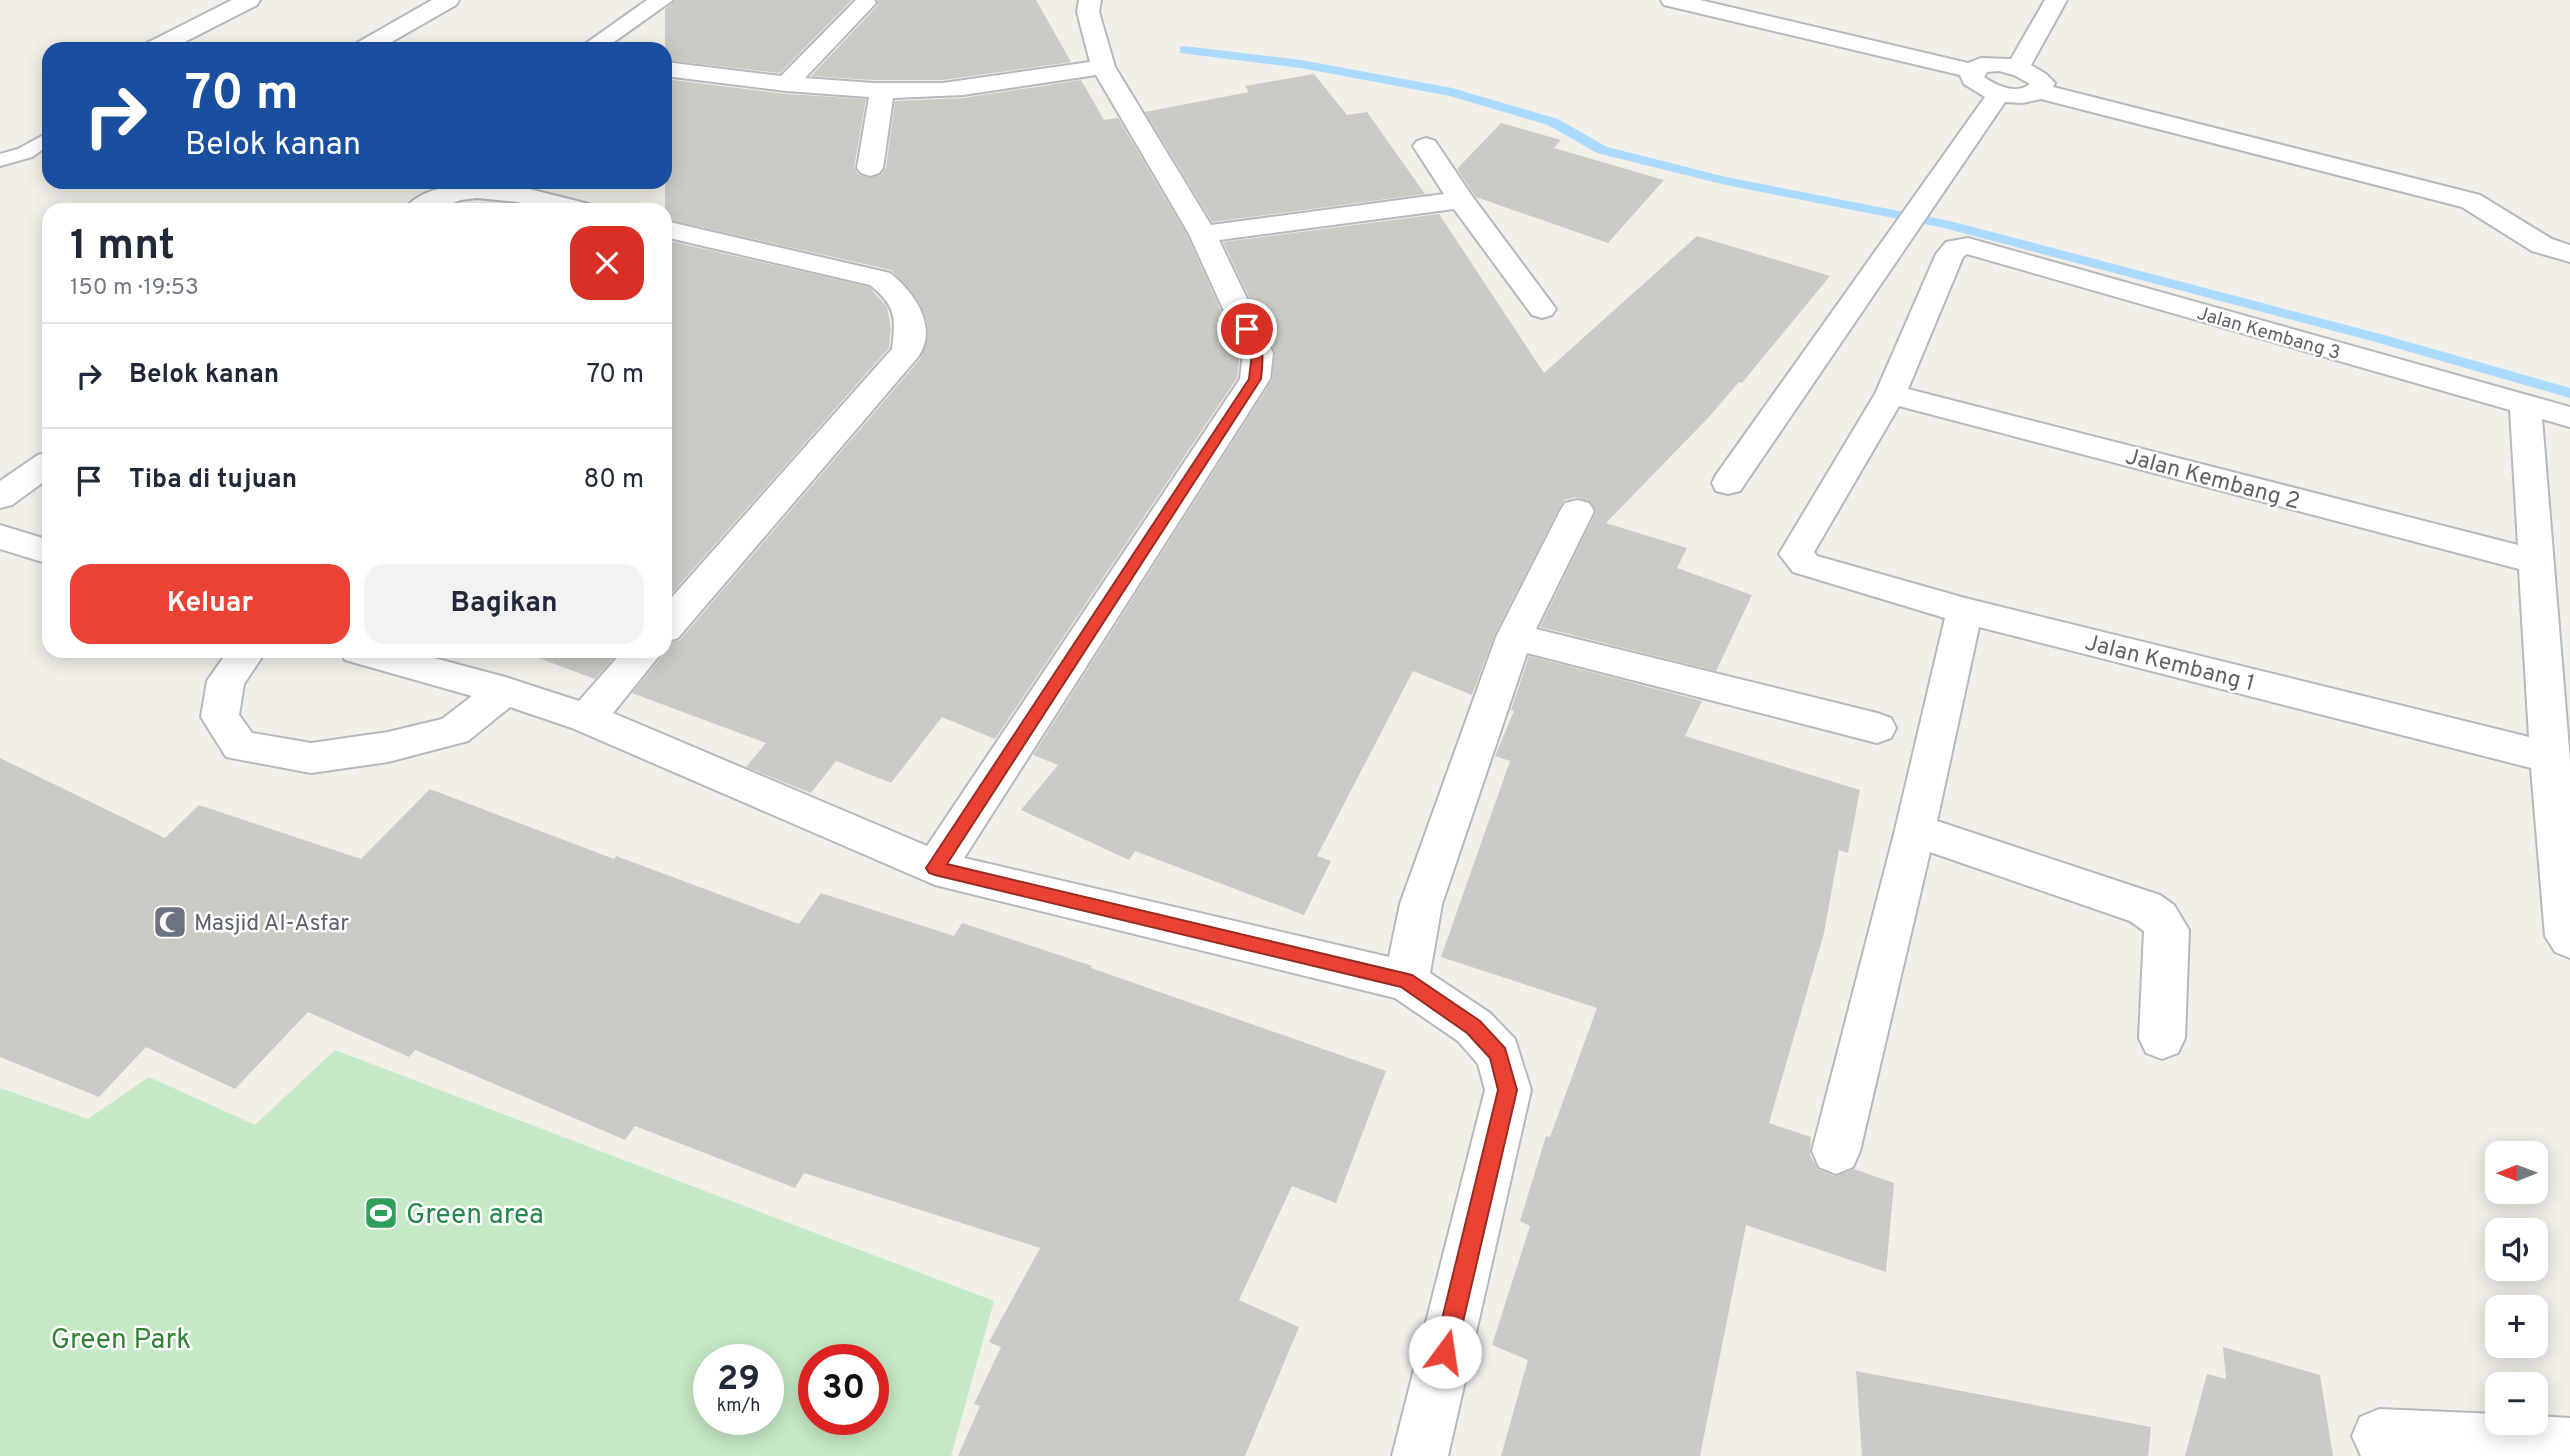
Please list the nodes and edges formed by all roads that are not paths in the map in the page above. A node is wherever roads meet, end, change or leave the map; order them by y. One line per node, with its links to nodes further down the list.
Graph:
1 (249, 0): 8 (street)
2 (448, 0): 9 (street)
3 (663, 0): 10 (street)
4 (1090, 0): 11 (street)
5 (1672, 0): 14 (street)
6 (2056, 0): 12 (street)
7 (865, 3): 15 (street)
8 (167, 42)
9 (375, 42)
10 (600, 42)
11 (1103, 67): 16 (street); 29 (street)
12 (2018, 67): 14 (street); 17 (street)
13 (672, 70): 15 (street)
14 (1972, 71): 18 (street)
15 (786, 84): 16 (street)
16 (882, 91): 22 (street)
17 (2039, 91): 18 (street); 30 (street)
18 (1999, 94): 36 (street)
19 (42, 142): 21 (lane)
20 (1426, 146): 25 (street)
21 (0, 160)
22 (870, 167)
23 (465, 189): 26 (street)
24 (488, 189): 27 (street)
25 (1461, 200): 29 (street); 31 (street)
26 (428, 203)
27 (549, 203)
28 (679, 232): 43 (street)
29 (1203, 234): 53 (street)
30 (2570, 254)
31 (1542, 309)
32 (1890, 394): 33 (street, Jalan Kembang 3); 41 (street, Jalan Kembang 2); 42 (street, Jalan Kembang 1)
33 (2525, 404): 34 (street, Jalan Kembang 3); 41 (street)
34 (2570, 417)
35 (42, 468): 37 (street)
36 (1728, 483)
37 (0, 497)
38 (1577, 511): 44 (street)
39 (0, 537): 40 (street)
40 (42, 550)
41 (2537, 562): 51 (street)
42 (1965, 611): 51 (street, Jalan Kembang 1); 52 (street)
43 (672, 621)
44 (1514, 637): 50 (street); 55 (street)
45 (243, 658): 48 (street)
46 (384, 658): 48 (street)
47 (639, 658): 49 (street)
48 (505, 691): 49 (street)
49 (586, 718): 53 (street)
50 (1877, 728)
51 (2550, 757): 54 (street)
52 (1915, 830): 56 (street); 57 (street)
53 (935, 868): 55 (street)
54 (2570, 939)
55 (1406, 981): 60 (street)
56 (2162, 1038)
57 (1836, 1151)
58 (2379, 1436): 59 (street)
59 (2570, 1446)
60 (1419, 1456)

